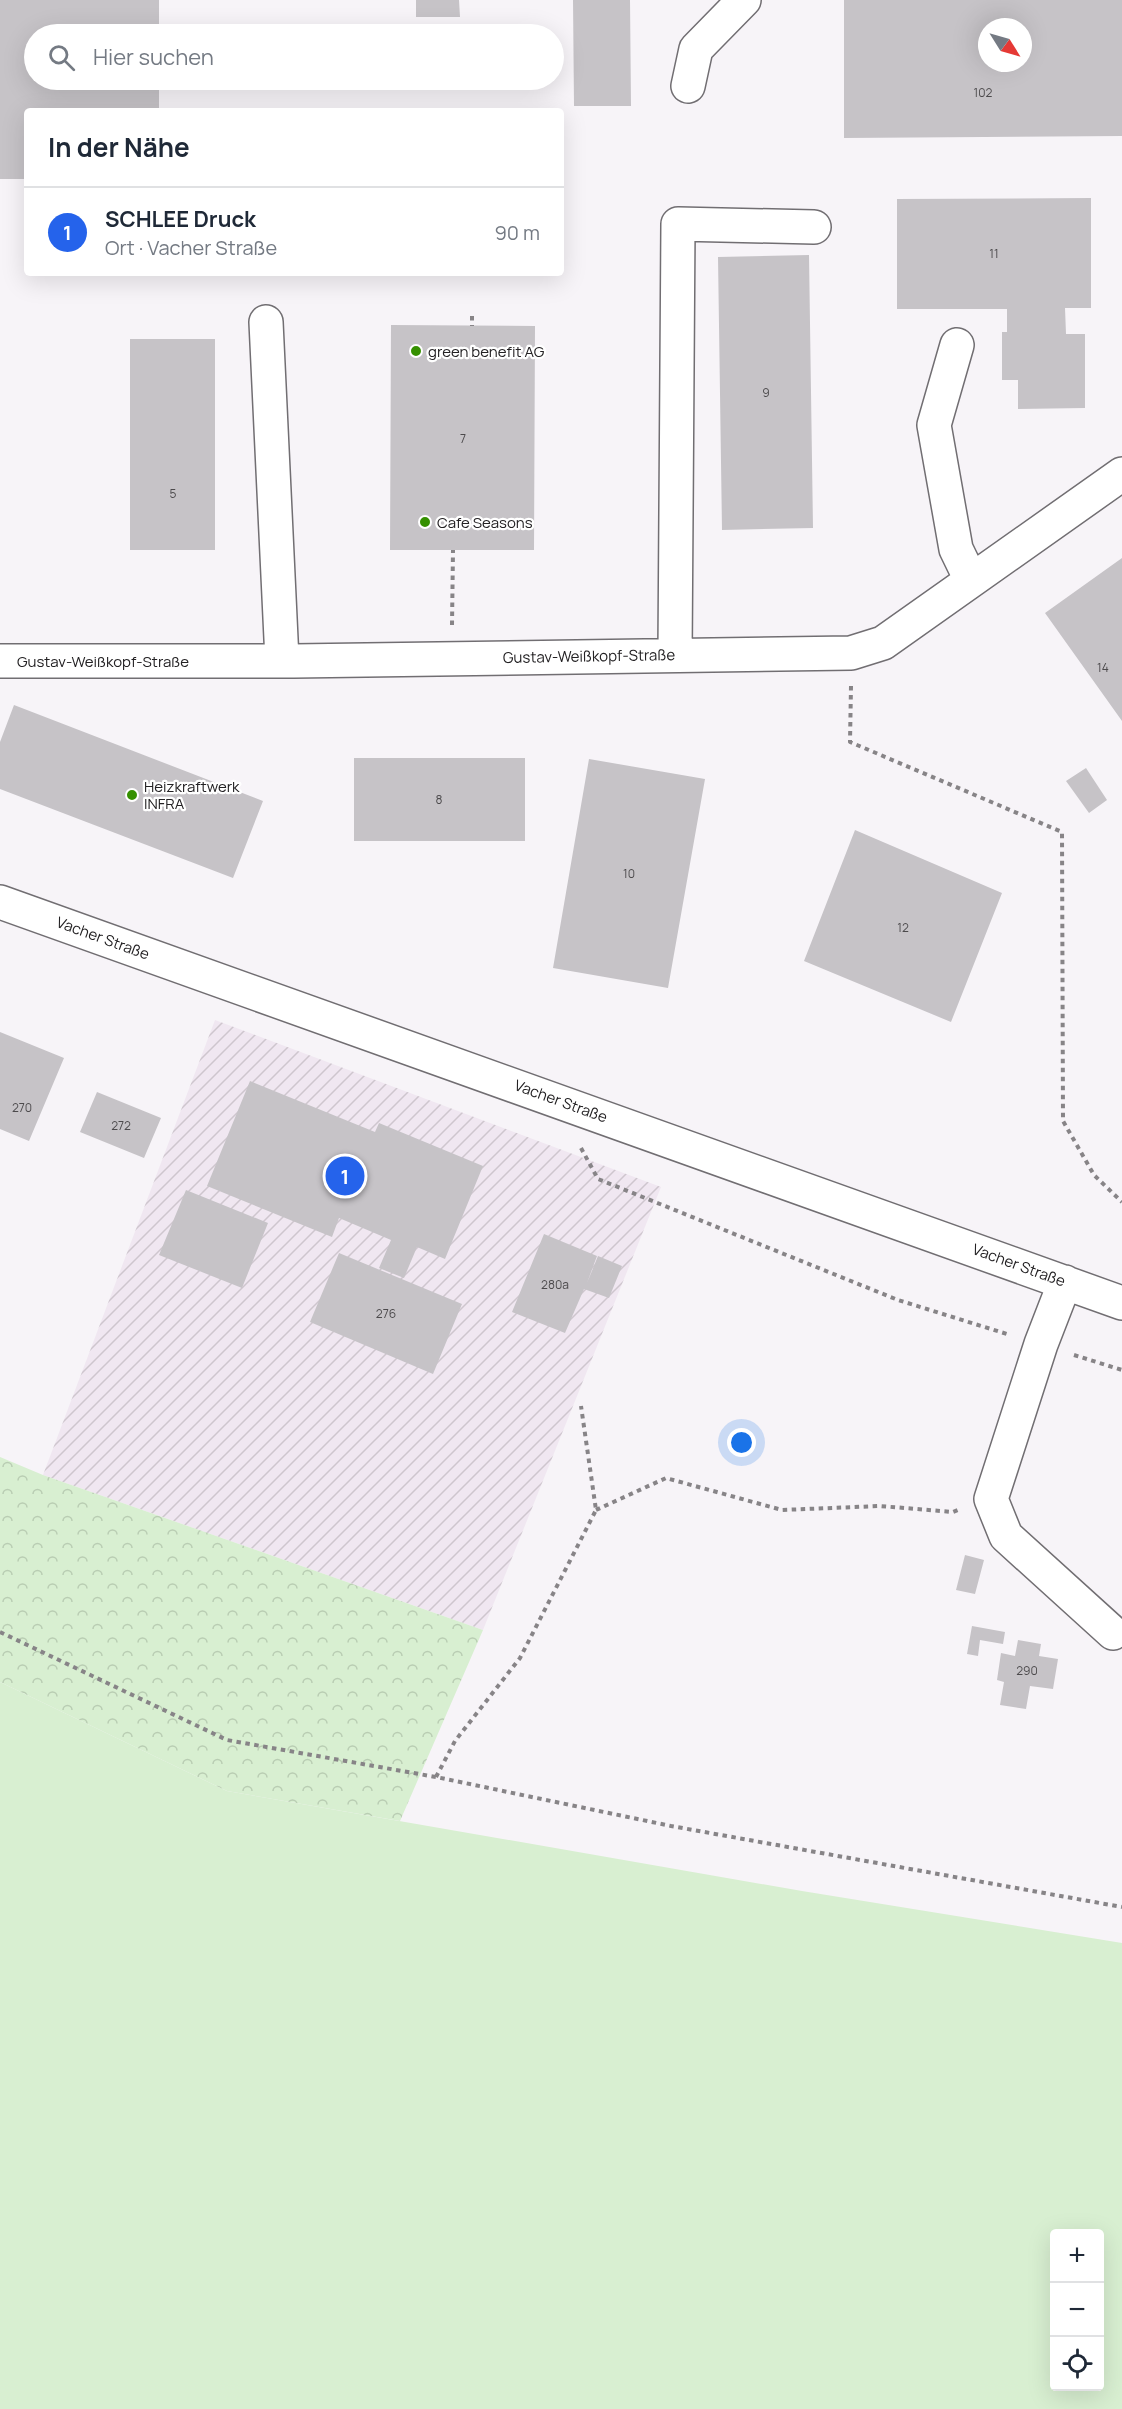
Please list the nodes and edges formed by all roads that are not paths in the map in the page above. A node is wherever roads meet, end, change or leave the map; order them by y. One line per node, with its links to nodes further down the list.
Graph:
1 (744, 0): 2 (street)
2 (688, 86)
3 (814, 227): 8 (street)
4 (266, 322): 9 (street)
5 (957, 345): 7 (street)
6 (1122, 474): 7 (street, Gustav-Weißkopf-Straße)
7 (971, 580): 8 (street, Gustav-Weißkopf-Straße)
8 (675, 655): 9 (street, Gustav-Weißkopf-Straße)
9 (282, 660): 10 (street, Gustav-Weißkopf-Straße)
10 (0, 661)
11 (0, 902): 12 (street, Vacher Straße)
12 (1065, 1282): 13 (street, Vacher Straße); 14 (street)
13 (1122, 1302)
14 (1113, 1633)

